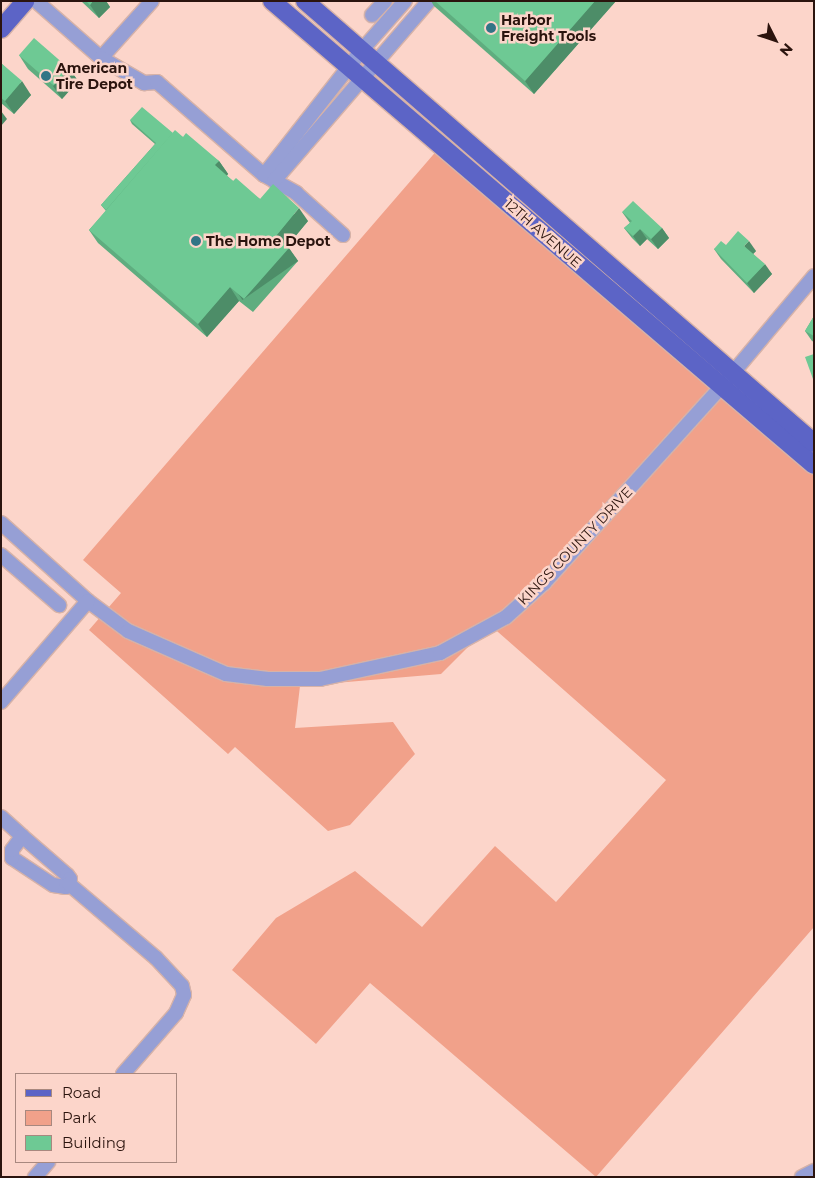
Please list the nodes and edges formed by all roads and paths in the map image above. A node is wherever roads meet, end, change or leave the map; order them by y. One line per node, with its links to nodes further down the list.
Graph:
1 (26, 1): 10 (main road)
2 (36, 1): 12 (street)
3 (152, 1): 12 (street)
4 (272, 1): 14 (main road, 12TH AVENUE)
5 (304, 1): 11 (main road, 12TH AVENUE)
6 (385, 1): 9 (street)
7 (405, 1): 11 (street)
8 (430, 1): 13 (street)
9 (372, 15)
10 (1, 29)
11 (362, 50): 13 (main road, 12TH AVENUE); 14 (street)
12 (101, 58): 17 (street)
13 (375, 62): 14 (street); 16 (main road, 12TH AVENUE)
14 (356, 74): 15 (main road, 12TH AVENUE); 17 (street)
15 (434, 138): 16 (main road); 21 (main road, 12TH AVENUE)
16 (505, 176): 20 (main road, 12TH AVENUE)
17 (269, 178): 18 (street)
18 (343, 235)
19 (814, 276): 20 (street, KINGS COUNTY DRIVE)
20 (733, 374): 21 (street, KINGS COUNTY DRIVE); 22 (main road, 12TH AVENUE)
21 (721, 387): 23 (main road, 12TH AVENUE); 26 (street, KINGS COUNTY DRIVE)
22 (814, 443)
23 (814, 465)
24 (1, 523): 26 (street, KINGS COUNTY DRIVE)
25 (1, 555): 27 (street)
26 (88, 601): 28 (street)
27 (58, 605)
28 (1, 702)
29 (1, 817): 30 (street)
30 (22, 836): 31 (street); 31 (street)
31 (69, 884): 32 (street)
32 (124, 1073)
33 (47, 1163): 35 (street)
34 (814, 1171): 36 (street)
35 (35, 1177)
36 (802, 1177)

